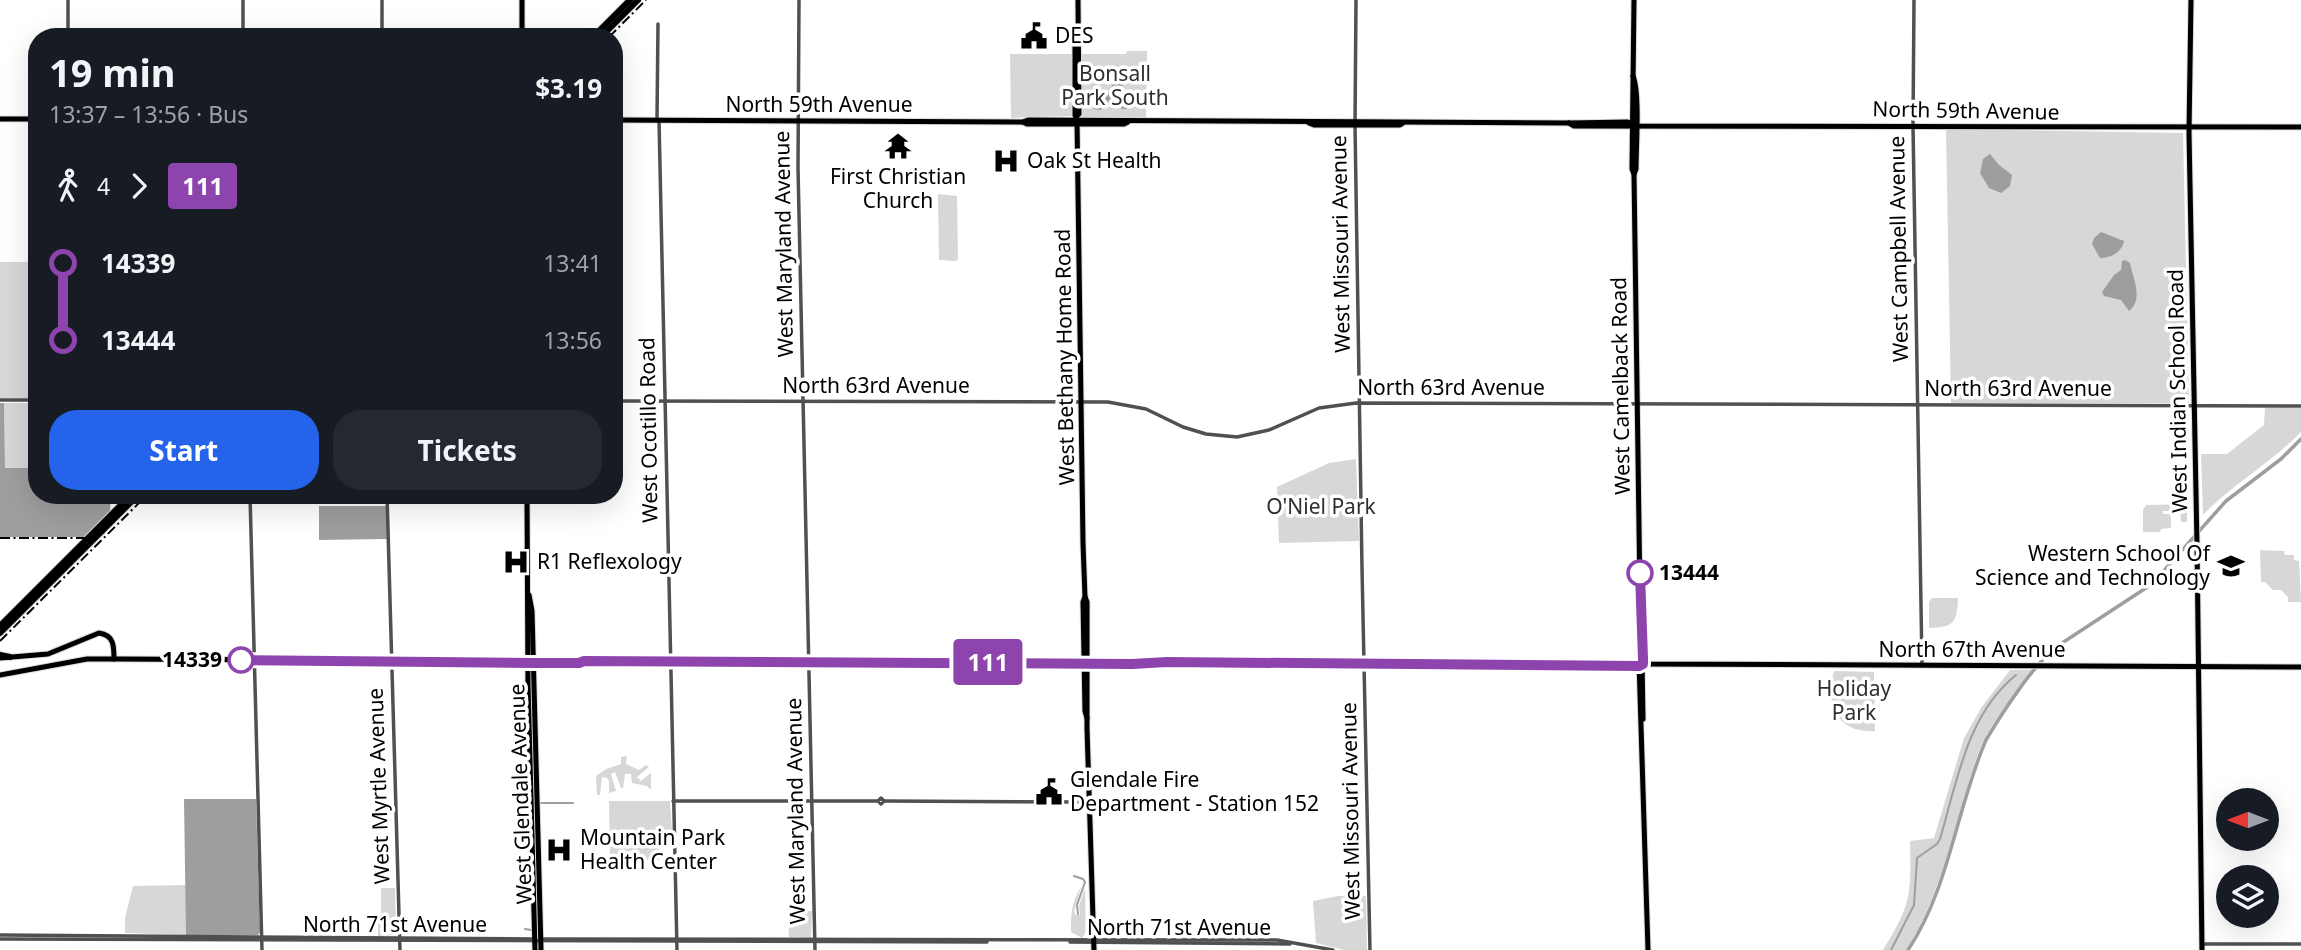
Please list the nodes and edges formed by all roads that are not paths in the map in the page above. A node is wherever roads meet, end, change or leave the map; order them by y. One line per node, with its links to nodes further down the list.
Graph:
1 (68, 0): 14 (street)
2 (243, 0): 15 (street)
3 (382, 0): 16 (street)
4 (522, 0): 17 (main road)
5 (630, 0): 18 (highway)
6 (638, 0): 19 (highway)
7 (799, 0): 26 (street, West Maryland Avenue)
8 (1078, 0): 20 (main road, West Bethany Home Road)
9 (1356, 0): 27 (street, West Missouri Avenue)
10 (1634, 0): 28 (main road, West Camelback Road)
11 (1914, 0): 29 (street, West Campbell Avenue)
12 (2191, 0): 31 (main road, West Indian School Road)
13 (658, 24): 24 (street, West Ocotillo Road)
14 (68, 28)
15 (243, 28)
16 (382, 28)
17 (522, 28)
18 (602, 28)
19 (610, 28)
20 (1077, 51): 25 (main road, West Bethany Home Road); 25 (main road, West Bethany Home Road)
21 (0, 119): 22 (main road)
22 (28, 119)
23 (623, 120): 24 (main road, North 59th Avenue)
24 (658, 120): 26 (main road, North 59th Avenue); 35 (street, West Ocotillo Road)
25 (1077, 120): 26 (main road, North 59th Avenue); 27 (main road, North 59th Avenue); 37 (main road, West Bethany Home Road)
26 (797, 121): 36 (street, West Maryland Avenue)
27 (1355, 123): 28 (main road, North 59th Avenue); 38 (street, West Missouri Avenue)
28 (1633, 124): 29 (main road, North 59th Avenue); 39 (main road, West Camelback Road)
29 (1913, 126): 31 (main road, North 59th Avenue); 40 (street, West Campbell Avenue)
30 (2301, 127): 31 (main road, North 59th Avenue)
31 (2189, 128): 41 (main road, West Indian School Road)
32 (0, 400): 33 (street)
33 (28, 400)
34 (623, 401): 35 (street, North 63rd Avenue)
35 (664, 401): 36 (street, North 63rd Avenue); 58 (street, West Ocotillo Road)
36 (803, 402): 37 (street, North 63rd Avenue); 59 (street, West Maryland Avenue)
37 (1081, 402): 38 (street, North 63rd Avenue); 60 (main road, West Bethany Home Road)
38 (1359, 403): 39 (street, North 63rd Avenue); 61 (street, West Missouri Avenue)
39 (1638, 404): 40 (street, North 63rd Avenue); 62 (main road, West Camelback Road)
40 (1917, 405): 41 (street, North 63rd Avenue); 63 (street, West Campbell Avenue)
41 (2195, 406): 42 (street, North 63rd Avenue); 64 (main road, West Indian School Road)
42 (2301, 406)
43 (123, 504): 48 (highway)
44 (128, 504): 48 (highway)
45 (250, 504): 55 (street)
46 (387, 504): 56 (street, West Myrtle Avenue)
47 (527, 504): 57 (main road, West Glendale Avenue)
48 (97, 533): 49 (highway)
49 (88, 542): 50 (highway); 51 (highway)
50 (0, 626)
51 (0, 633)
52 (0, 657): 53 (highway)
53 (10, 657): 54 (main road)
54 (114, 659): 55 (main road, North 67th Avenue); 66 (main road, North 67th Avenue)
55 (253, 660): 56 (main road, North 67th Avenue); 74 (street)
56 (392, 660): 57 (main road, North 67th Avenue); 75 (street, West Myrtle Avenue)
57 (530, 661): 58 (main road, North 67th Avenue); 67 (main road, West Glendale Avenue); 68 (main road, West Glendale Avenue)
58 (669, 662): 59 (main road, North 67th Avenue); 69 (street, West Ocotillo Road)
59 (808, 662): 60 (main road, North 67th Avenue); 70 (street, West Maryland Avenue)
60 (1086, 662): 61 (main road, North 67th Avenue); 71 (main road, West Bethany Home Road)
61 (1364, 663): 62 (main road, North 67th Avenue); 88 (street, West Missouri Avenue)
62 (1641, 664): 63 (main road, North 67th Avenue); 89 (main road, West Camelback Road)
63 (1922, 666): 64 (main road, North 67th Avenue)
64 (2199, 667): 65 (main road, North 67th Avenue); 81 (main road, West Indian School Road)
65 (2301, 667)
66 (1, 676)
67 (529, 713): 68 (main road); 72 (main road, West Glendale Avenue)
68 (535, 728): 72 (main road, West Glendale Avenue)
69 (673, 801): 70 (street); 77 (street, West Ocotillo Road)
70 (812, 802): 71 (street); 78 (street, West Maryland Avenue)
71 (1089, 802): 79 (main road, West Bethany Home Road)
72 (535, 832): 76 (main road, West Glendale Avenue)
73 (0, 937): 74 (street, North 71st Avenue)
74 (262, 938): 75 (street, North 71st Avenue); 82 (street)
75 (399, 939): 76 (street, North 71st Avenue); 83 (street, West Myrtle Avenue)
76 (538, 940): 77 (street, North 71st Avenue); 84 (main road, West Glendale Avenue)
77 (677, 940): 78 (street, North 71st Avenue); 85 (street, West Ocotillo Road)
78 (815, 941): 79 (street, North 71st Avenue); 86 (street, West Maryland Avenue)
79 (1093, 944): 87 (street, North 71st Avenue)
80 (2301, 944): 81 (street)
81 (2202, 947)
82 (262, 950)
83 (400, 950)
84 (538, 950)
85 (677, 950)
86 (815, 950)
87 (1333, 950)
88 (1370, 950)
89 (1648, 950)

